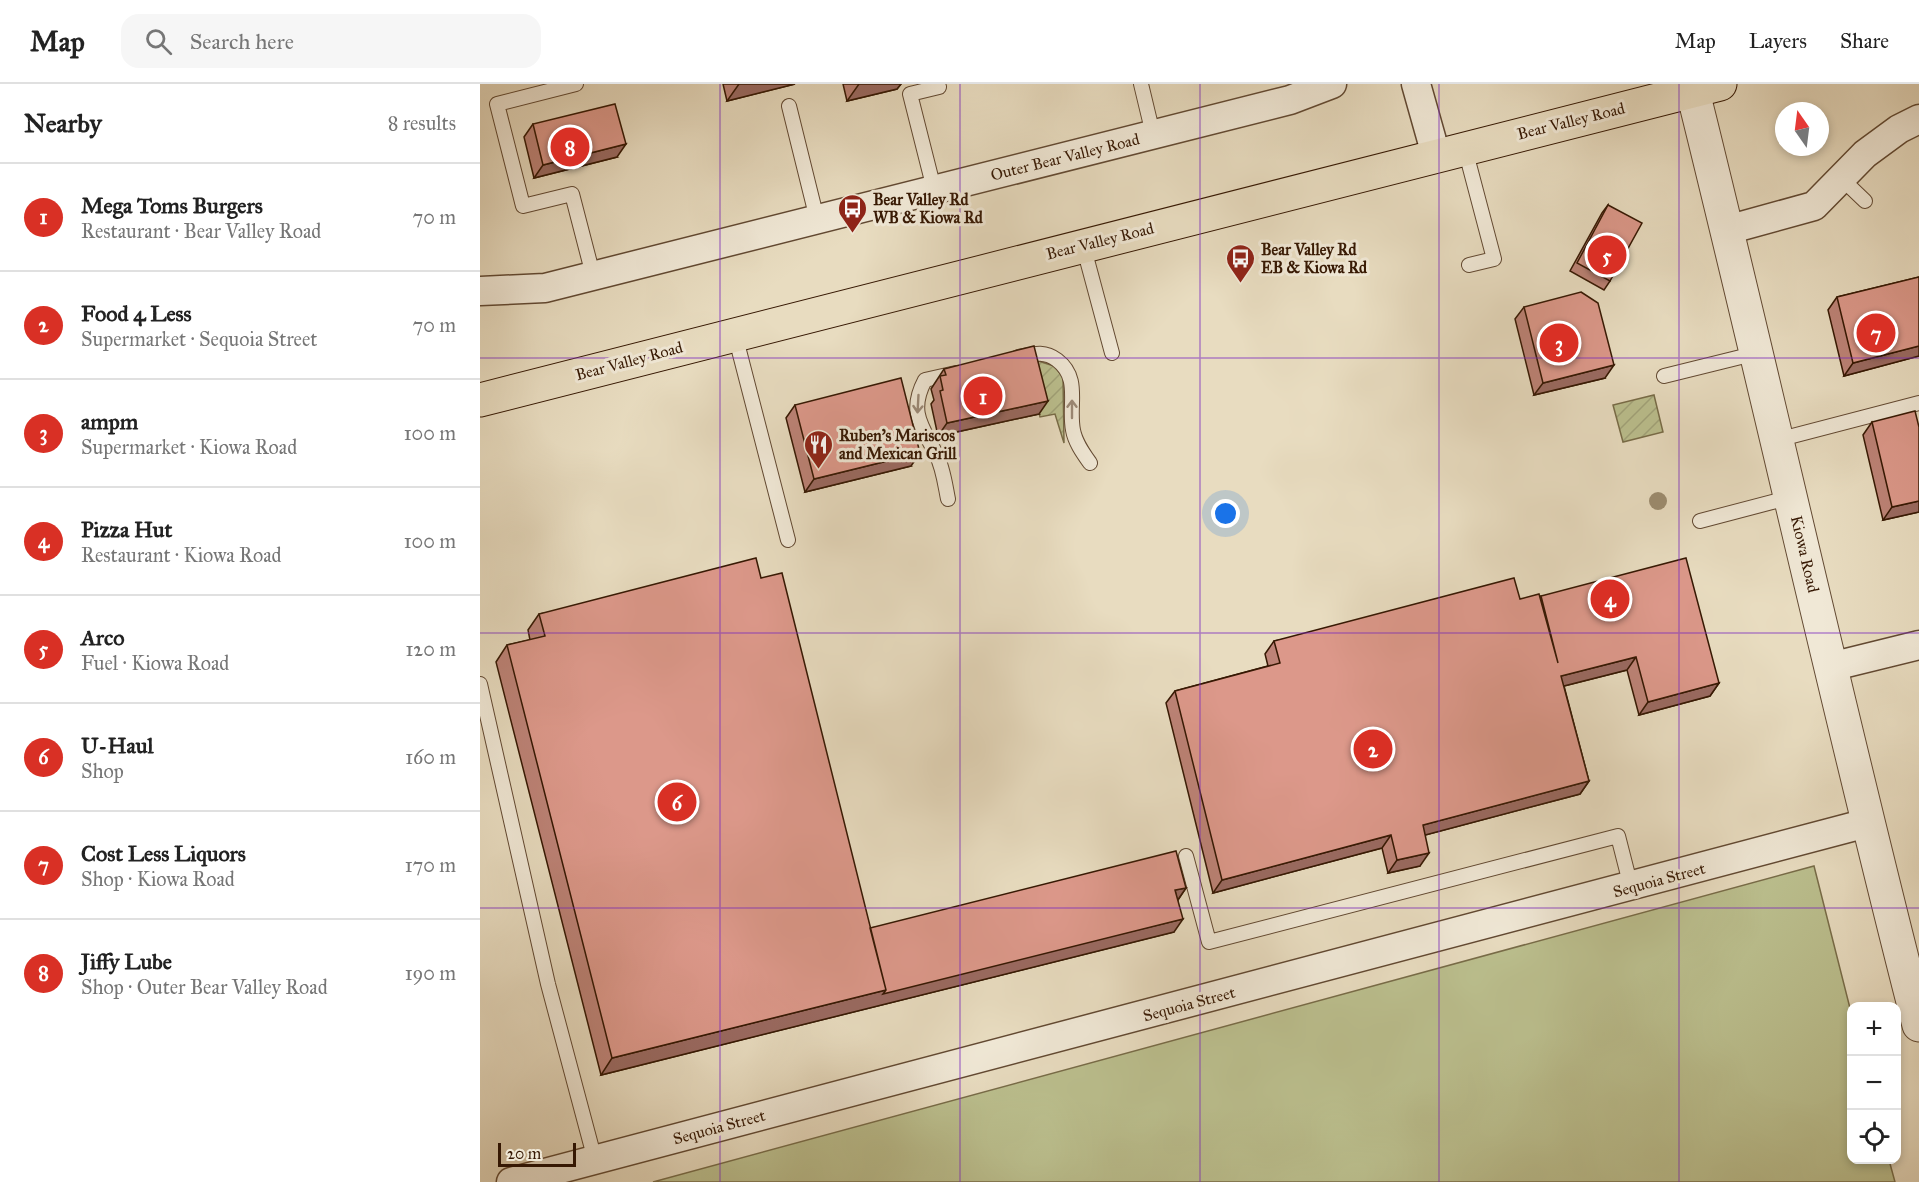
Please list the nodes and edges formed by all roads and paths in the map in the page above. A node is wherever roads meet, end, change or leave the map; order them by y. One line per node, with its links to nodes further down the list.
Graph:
1 (576, 84): 19 (lane)
2 (938, 84): 13 (lane)
3 (1141, 84): 10 (lane)
4 (1332, 84): 7 (street, Outer Bear Valley Road)
5 (1416, 84): 11 (street)
6 (1701, 86): 11 (main road, Bear Valley Road); 16 (street, Kiowa Road)
7 (1288, 92): 10 (street, Outer Bear Valley Road)
8 (789, 106): 15 (lane)
9 (1919, 119): 12 (street)
10 (1153, 134): 13 (street, Outer Bear Valley Road)
11 (1450, 151): 17 (main road, Bear Valley Road); 18 (lane)
12 (1842, 178): 14 (lane); 16 (street)
13 (934, 189): 15 (street, Outer Bear Valley Road)
14 (1865, 201)
15 (817, 219): 19 (street, Outer Bear Valley Road)
16 (1727, 230): 23 (street, Kiowa Road)
17 (1083, 245): 21 (main road, Bear Valley Road); 22 (lane)
18 (1469, 265)
19 (593, 275): 20 (street, Outer Bear Valley Road)
20 (480, 291)
21 (735, 333): 27 (main road, Bear Valley Road); 34 (lane)
22 (1112, 353)
23 (1757, 353): 26 (lane); 29 (street, Kiowa Road)
24 (999, 362): 30 (lane, one-way to 24)
25 (973, 368): 32 (lane, one-way to 32)
26 (1664, 376)
27 (480, 400)
28 (1919, 403): 29 (lane)
29 (1778, 440): 31 (street, Kiowa Road)
30 (1090, 463)
31 (1792, 497): 33 (lane); 36 (street, Kiowa Road)
32 (948, 499)
33 (1700, 521)
34 (788, 540)
35 (1919, 645): 36 (street)
36 (1830, 667): 38 (street, Kiowa Road)
37 (480, 684): 42 (lane)
38 (1867, 824): 40 (street, Sequoia Street); 41 (street, Kiowa Road)
39 (1186, 856): 40 (lane)
40 (1631, 887): 42 (street, Sequoia Street)
41 (1919, 1024)
42 (594, 1160): 43 (street, Sequoia Street)
43 (511, 1182)

